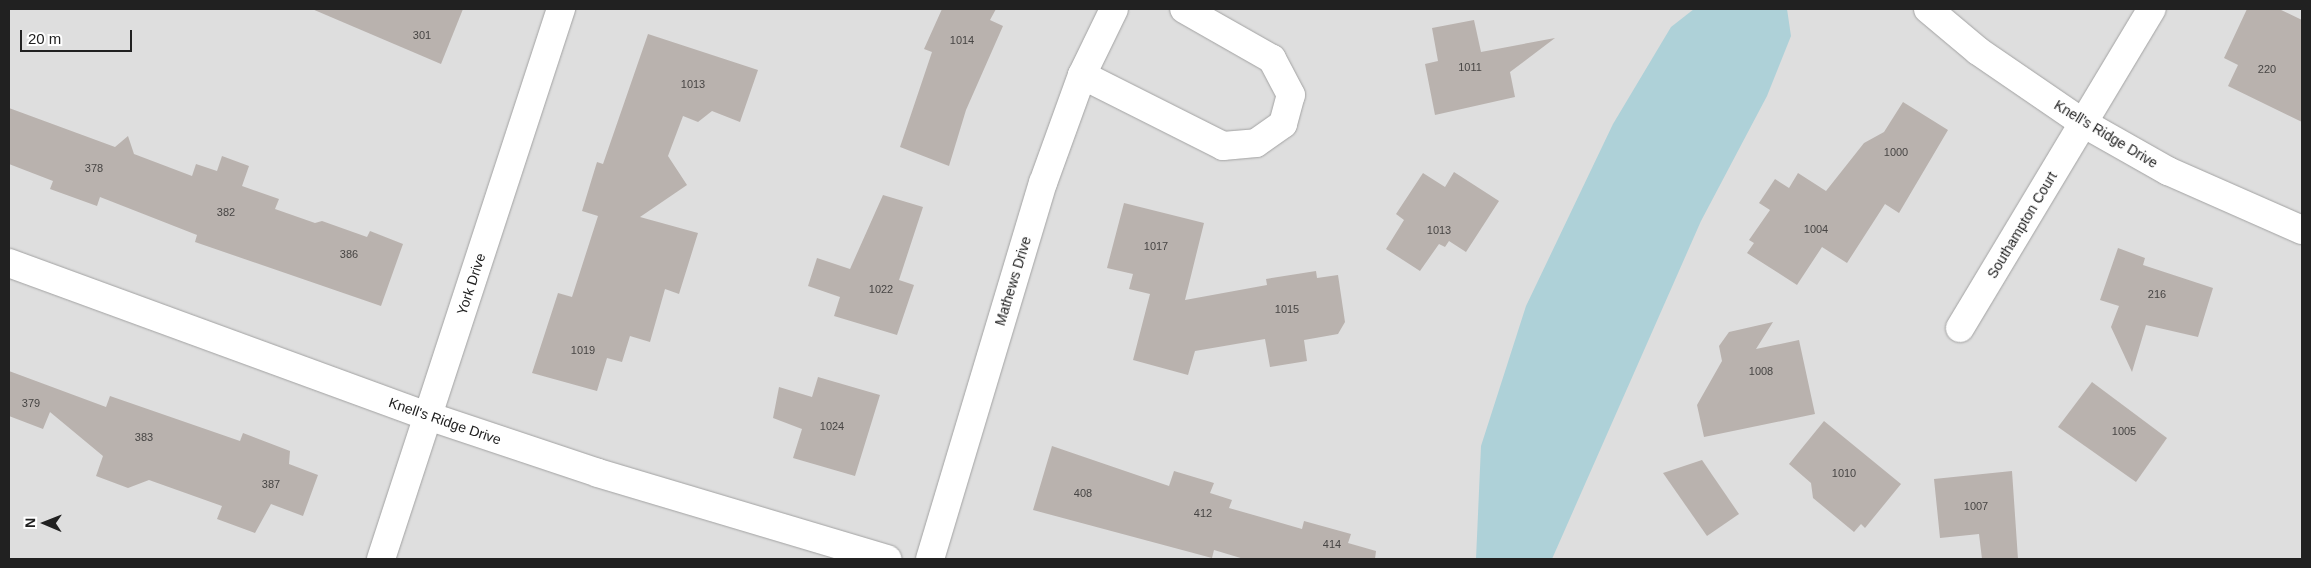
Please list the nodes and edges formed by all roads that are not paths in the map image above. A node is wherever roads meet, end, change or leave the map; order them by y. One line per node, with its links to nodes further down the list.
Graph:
1 (561, 9): 11 (street, York Drive)
2 (1114, 9): 6 (street, Mathews Drive)
3 (1184, 9): 6 (street)
4 (1928, 9): 7 (street, Knell's Ridge Drive)
5 (2152, 9): 7 (street, Southampton Court)
6 (1082, 75): 14 (street, Mathews Drive)
7 (2084, 123): 8 (street, Knell's Ridge Drive); 10 (street, Southampton Court)
8 (2302, 230)
9 (9, 262): 11 (street, Knell's Ridge Drive)
10 (1960, 328)
11 (428, 416): 12 (street, York Drive); 13 (street, Knell's Ridge Drive)
12 (381, 559)
13 (887, 559)
14 (930, 559)

